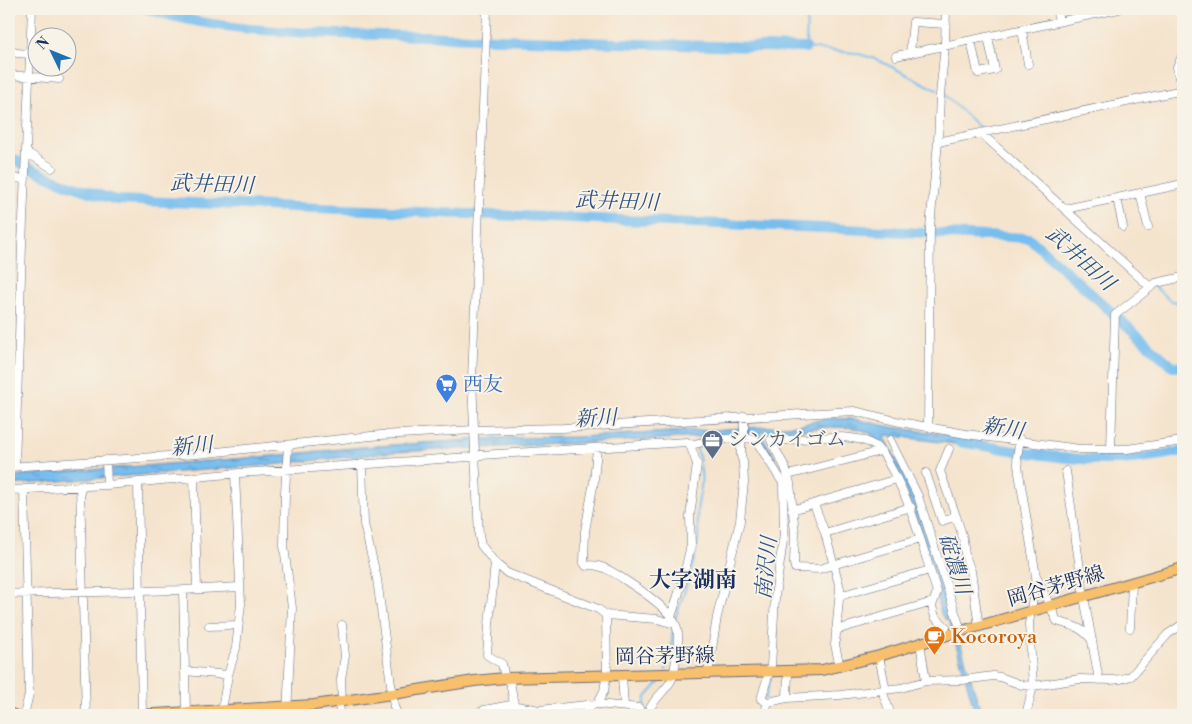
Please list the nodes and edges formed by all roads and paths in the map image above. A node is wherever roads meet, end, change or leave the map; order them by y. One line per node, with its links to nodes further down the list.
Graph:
1 (32, 9): 9 (street)
2 (487, 9): 42 (street)
3 (946, 9): 8 (street)
4 (1056, 9): 7 (street)
5 (1119, 9): 6 (street)
6 (1084, 12): 7 (street)
7 (1059, 21): 10 (street)
8 (946, 24): 13 (street); 15 (street)
9 (31, 28)
10 (1022, 30): 11 (street); 19 (street)
11 (988, 37): 12 (street); 12 (street)
12 (971, 41): 13 (street)
13 (945, 45): 15 (street); 27 (street)
14 (9, 50): 16 (street)
15 (910, 53): 18 (street)
16 (28, 54)
17 (1183, 54): 25 (street)
18 (896, 56)
19 (1028, 64)
20 (9, 75): 21 (street)
21 (28, 76)
22 (29, 78): 28 (street)
23 (49, 78): 24 (street)
24 (59, 79)
25 (1182, 90): 26 (street)
26 (981, 133): 27 (street); 35 (street)
27 (938, 142): 41 (street)
28 (26, 154): 29 (street); 30 (street)
29 (52, 168)
30 (25, 175): 31 (street); 58 (street)
31 (9, 178)
32 (1183, 184): 33 (street)
33 (1140, 193): 34 (street); 36 (street)
34 (1117, 198): 35 (street); 37 (street)
35 (1065, 209): 39 (street)
36 (1148, 227)
37 (1123, 228)
38 (1183, 276): 39 (street)
39 (1149, 286): 53 (street)
40 (744, 419): 41 (street); 42 (street); 43 (street)
41 (928, 427): 48 (street)
42 (474, 433): 50 (street); 55 (street)
43 (744, 437): 44 (street); 49 (street); 113 (street)
44 (754, 439): 45 (street); 110 (street)
45 (771, 440): 54 (street); 63 (street)
46 (890, 440): 104 (street)
47 (1183, 441): 53 (street)
48 (1019, 443): 53 (street); 81 (street)
49 (690, 445): 51 (street); 96 (street)
50 (288, 448): 56 (street); 59 (street)
51 (597, 448): 55 (street); 96 (street)
52 (949, 449): 60 (street)
53 (1111, 450)
54 (881, 451): 63 (street); 65 (street)
55 (475, 455): 57 (street); 77 (street)
56 (106, 463): 58 (street); 67 (street)
57 (362, 464): 59 (street); 122 (street)
58 (12, 466)
59 (287, 468): 62 (street); 129 (street)
60 (940, 471): 74 (street); 74 (street)
61 (1066, 471): 91 (street)
62 (234, 475): 64 (street); 83 (street)
63 (788, 475): 73 (street)
64 (194, 478): 66 (street); 84 (street)
65 (897, 479): 71 (street); 72 (street)
66 (138, 482): 67 (street); 86 (street)
67 (107, 484): 68 (street)
68 (80, 485): 69 (street); 87 (street)
69 (24, 489): 70 (street); 89 (street)
70 (9, 490)
71 (814, 504): 73 (street); 75 (street)
72 (911, 508): 75 (street); 76 (street)
73 (792, 510): 78 (street)
74 (956, 516): 101 (street)
75 (825, 533): 78 (street)
76 (920, 539): 78 (street); 80 (street)
77 (495, 563): 95 (street); 117 (street)
78 (834, 564): 90 (street)
79 (1183, 568): 82 (main road, 岡谷茅野線)
80 (930, 570): 90 (street); 92 (street)
81 (1036, 576): 93 (street); 94 (street)
82 (1132, 583): 91 (main road, 岡谷茅野線); 102 (street)
83 (240, 587): 84 (street); 98 (street)
84 (197, 589): 85 (street)
85 (183, 590): 86 (street); 109 (street)
86 (140, 591): 87 (street); 137 (street)
87 (83, 593): 89 (street); 135 (street)
88 (9, 594): 89 (street)
89 (27, 594): 134 (street)
90 (839, 596): 103 (street)
91 (1084, 597): 93 (main road, 岡谷茅野線); 105 (street)
92 (933, 602): 103 (street); 104 (street)
93 (1051, 607): 94 (main road, 岡谷茅野線); 105 (street)
94 (1031, 612): 101 (main road, 岡谷茅野線); 120 (street)
95 (606, 615): 96 (street); 115 (street)
96 (671, 617): 112 (street)
97 (1183, 624): 118 (street)
98 (238, 625): 100 (street); 114 (street)
99 (342, 625): 124 (street)
100 (209, 626)
101 (979, 627): 104 (main road, 岡谷茅野線)
102 (1130, 628)
103 (836, 630): 108 (street)
104 (954, 633): 106 (main road, 岡谷茅野線)
105 (1092, 640): 118 (street)
106 (920, 643): 107 (main road, 岡谷茅野線); 119 (street)
107 (879, 656): 108 (main road, 岡谷茅野線); 121 (street)
108 (840, 667): 111 (main road, 岡谷茅野線)
109 (185, 671): 114 (street); 130 (street)
110 (770, 672): 111 (main road, 岡谷茅野線); 113 (main road, 岡谷茅野線); 125 (street)
111 (788, 672): 123 (street)
112 (667, 674): 113 (main road, 岡谷茅野線); 116 (main road, 岡谷茅野線); 144 (street)
113 (708, 674)
114 (228, 675): 132 (street)
115 (606, 676): 116 (main road, 岡谷茅野線); 117 (main road, 岡谷茅野線); 126 (street)
116 (622, 676): 128 (street)
117 (506, 678): 122 (main road, 岡谷茅野線); 127 (street)
118 (1099, 680): 120 (street)
119 (926, 681): 120 (street); 121 (street)
120 (1033, 686): 147 (street)
121 (885, 690): 123 (street); 146 (street)
122 (393, 694): 124 (main road, 岡谷茅野線); 139 (street)
123 (787, 698): 125 (street)
124 (340, 702): 129 (main road, 岡谷茅野線); 138 (street)
125 (768, 702): 145 (street)
126 (593, 705): 127 (street); 128 (street); 142 (street)
127 (514, 706): 140 (street); 141 (street)
128 (624, 706): 143 (street)
129 (288, 711): 132 (main road, 岡谷茅野線)
130 (186, 712): 132 (main road, 岡谷茅野線); 137 (main road, 岡谷茅野線)
131 (9, 713): 133 (main road)
132 (221, 713)
133 (14, 715)
134 (24, 715)
135 (86, 715)
136 (136, 715): 137 (main road, 岡谷茅野線)
137 (142, 715)
138 (341, 715)
139 (398, 715)
140 (475, 715)
141 (516, 715)
142 (589, 715)
143 (640, 715)
144 (647, 715)
145 (764, 715)
146 (890, 715)
147 (1026, 715)

